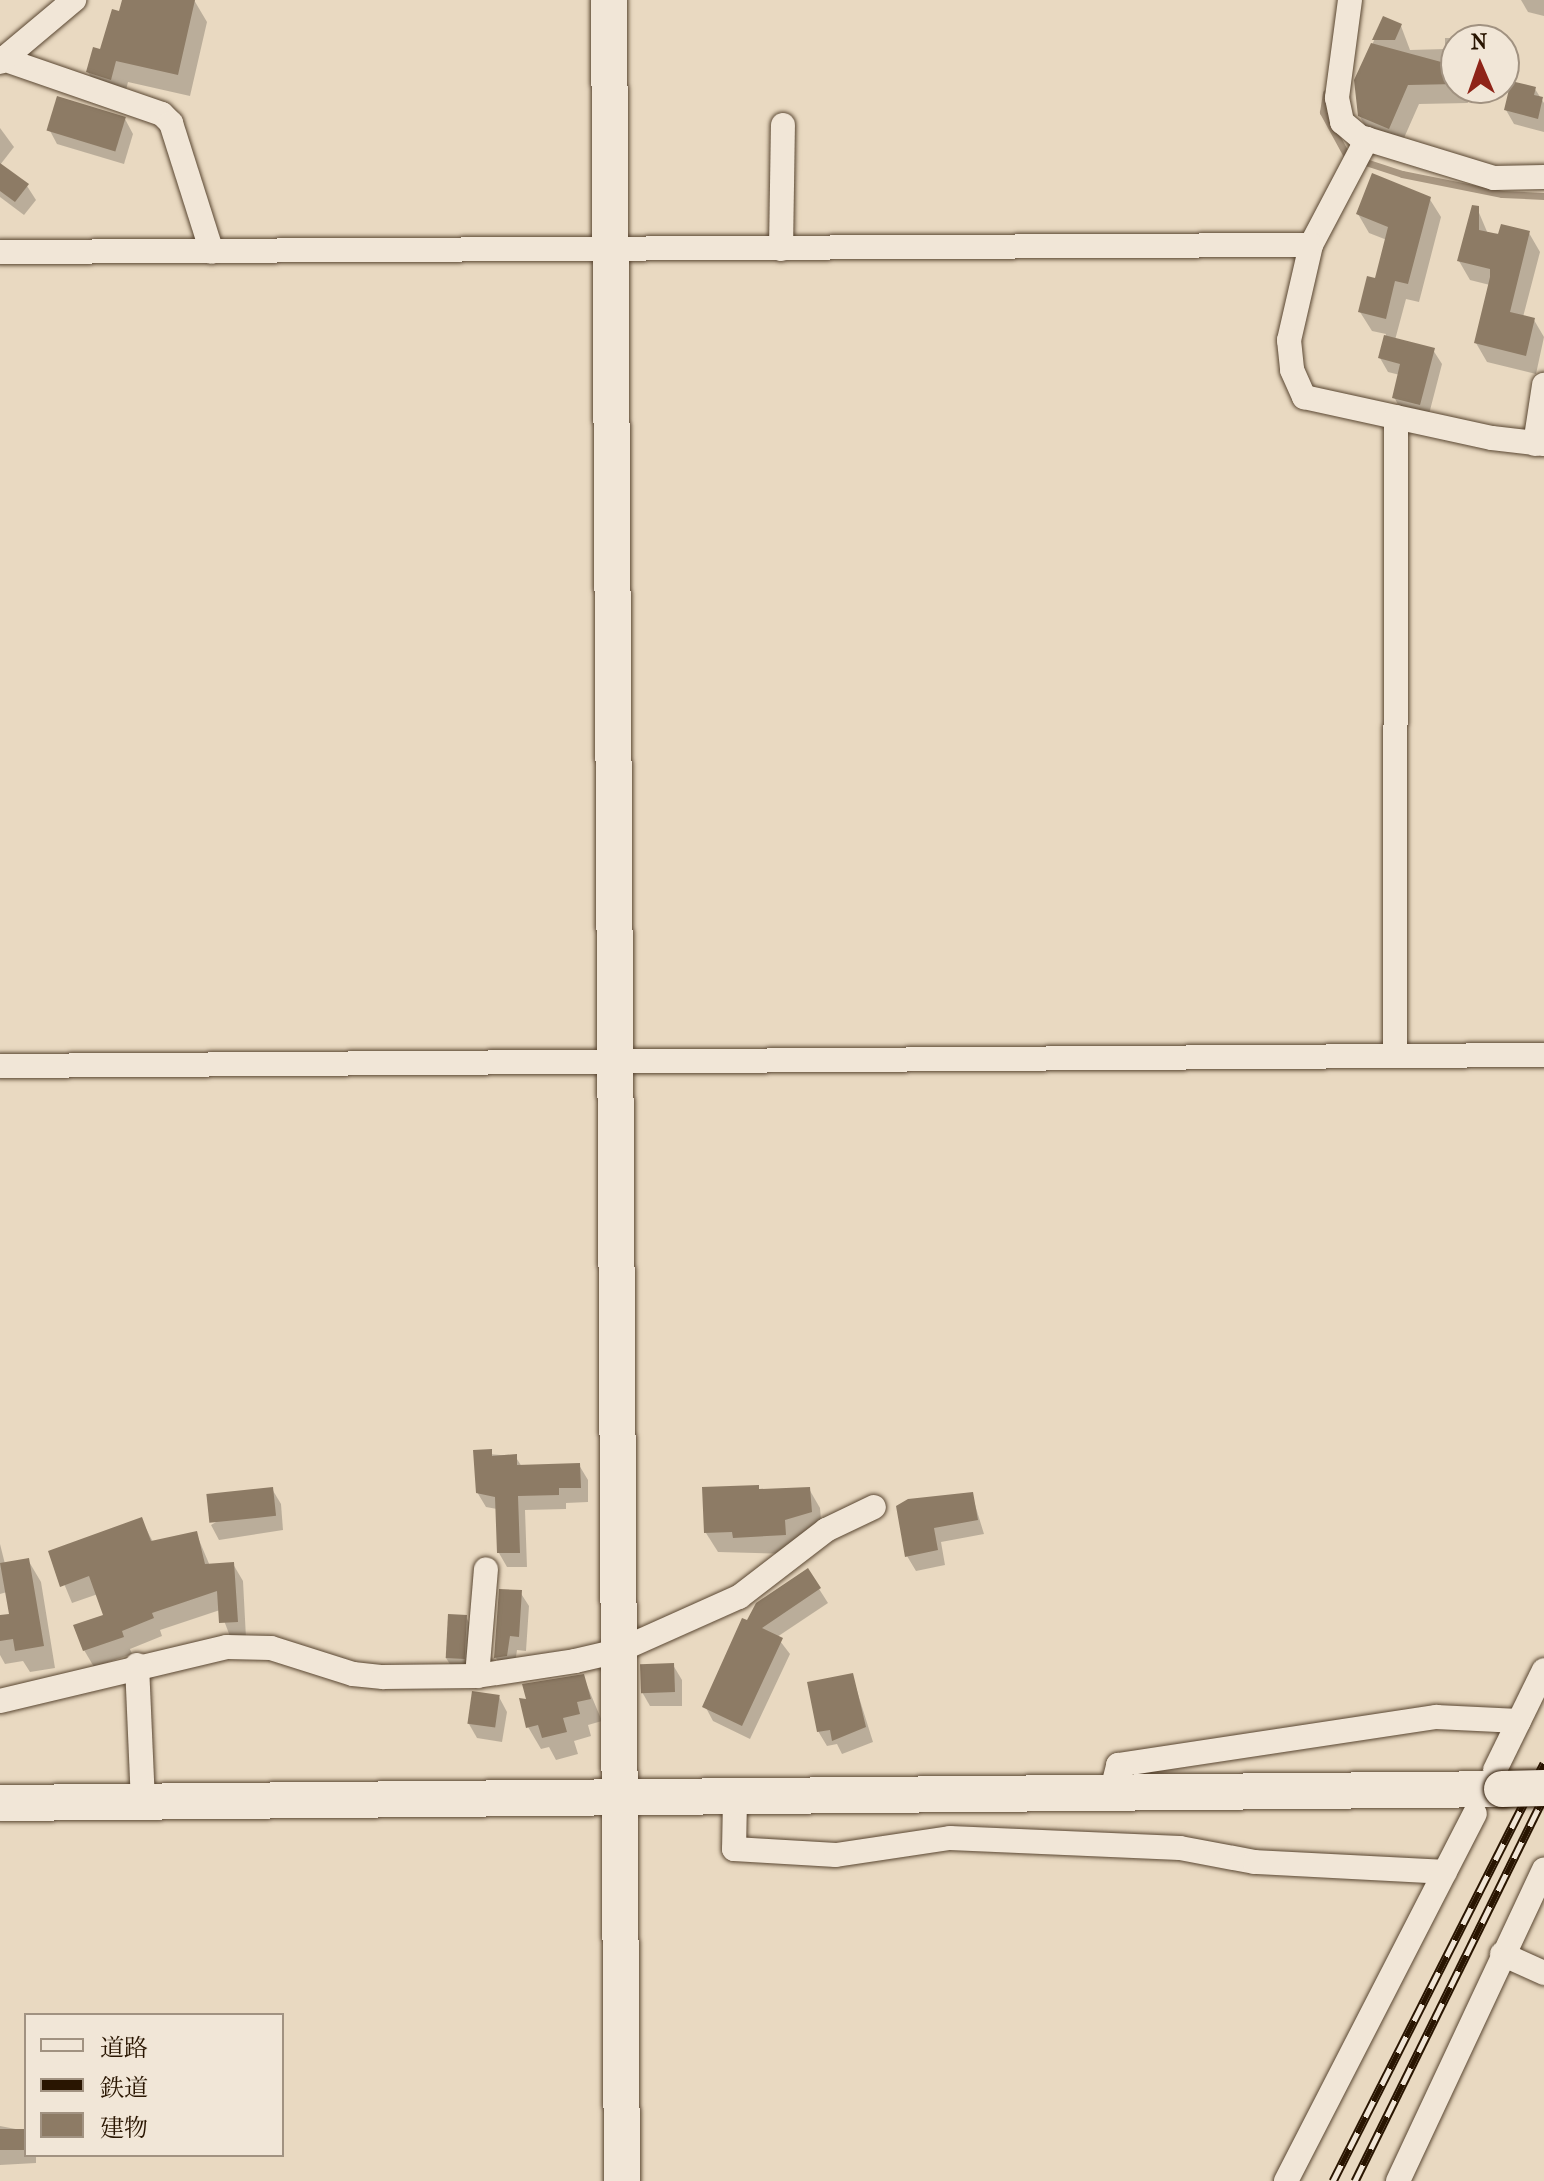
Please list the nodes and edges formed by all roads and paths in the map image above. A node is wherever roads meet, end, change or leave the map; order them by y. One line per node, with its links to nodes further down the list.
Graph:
1 (74, 0): 4 (street)
2 (609, 0): 10 (street)
3 (1350, 0): 6 (street)
4 (1, 60): 12 (street)
5 (783, 125): 9 (street)
6 (1367, 139): 7 (street); 8 (street)
7 (1544, 177)
8 (1311, 245): 9 (street); 14 (street)
9 (781, 249): 10 (street)
10 (611, 251): 12 (street); 18 (street)
11 (0, 252): 12 (street)
12 (212, 252)
13 (1544, 385): 15 (street)
14 (1396, 417): 15 (street); 17 (street)
15 (1539, 444)
16 (1544, 1055): 17 (street)
17 (1395, 1056): 18 (street)
18 (616, 1063): 19 (street); 22 (street)
19 (0, 1066)
20 (874, 1507): 22 (street)
21 (486, 1569): 25 (street)
22 (618, 1651): 25 (street); 32 (street)
23 (137, 1665): 25 (street); 26 (street); 34 (street)
24 (1544, 1670): 27 (street)
25 (477, 1676)
26 (0, 1701)
27 (1519, 1721): 28 (street); 30 (street)
28 (1499, 1779): 29 (street, bridge); 30 (street)
29 (1544, 1788)
30 (1111, 1794): 31 (street)
31 (735, 1799): 32 (street); 37 (street)
32 (622, 1801): 34 (street); 40 (street)
33 (0, 1803): 34 (street)
34 (143, 1803)
35 (1475, 1814): 37 (street)
36 (1544, 1870): 38 (street)
37 (1445, 1872): 41 (street)
38 (1502, 1954): 39 (street); 42 (street)
39 (1544, 1973)
40 (622, 2181)
41 (1286, 2181)
42 (1398, 2181)

